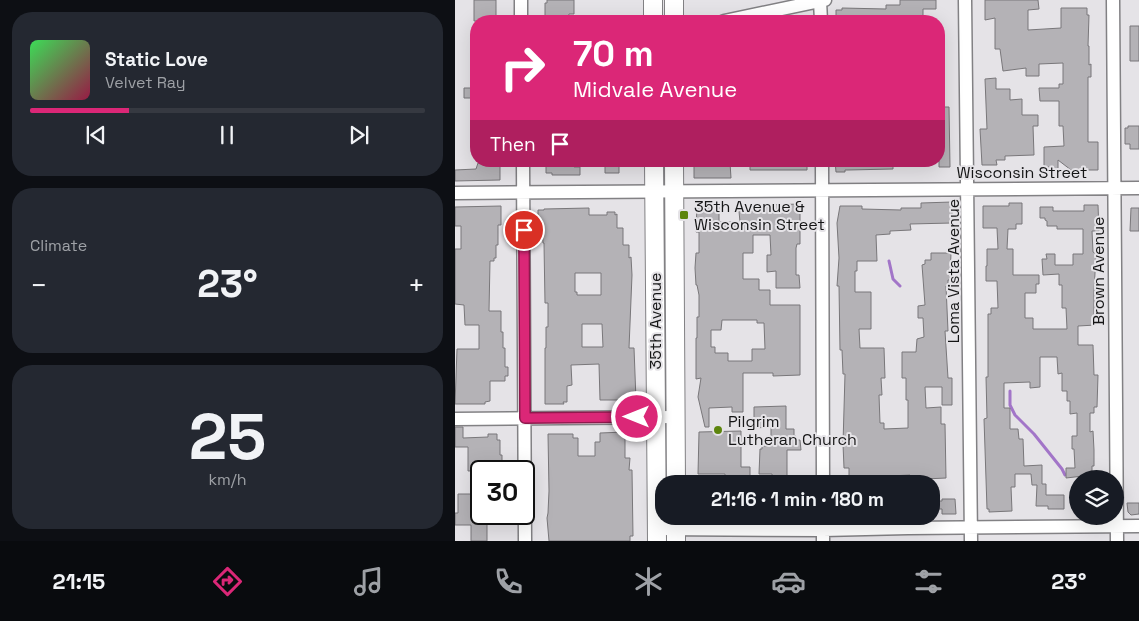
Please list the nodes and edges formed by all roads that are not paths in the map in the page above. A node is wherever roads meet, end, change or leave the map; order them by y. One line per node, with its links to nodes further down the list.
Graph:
1 (521, 0): 7 (street)
2 (653, 0): 8 (main road)
3 (674, 0): 9 (main road)
4 (965, 0): 19 (street, Loma Vista Avenue)
5 (1113, 0): 16 (street, Brown Avenue)
6 (823, 1): 10 (street); 11 (street)
7 (521, 15)
8 (653, 15)
9 (674, 15)
10 (754, 15)
11 (822, 15)
12 (523, 167): 23 (street)
13 (654, 167): 20 (main road, 35th Avenue)
14 (674, 167): 21 (main road, 35th Avenue)
15 (822, 167): 18 (street)
16 (1114, 188): 17 (street, Wisconsin Street); 19 (street, Wisconsin Street); 30 (street, Brown Avenue)
17 (1139, 188)
18 (823, 189): 19 (street, Wisconsin Street); 21 (street, Wisconsin Street); 29 (street)
19 (968, 189): 32 (street, Loma Vista Avenue)
20 (654, 190): 21 (street, Wisconsin Street); 23 (street, Wisconsin Street); 25 (main road, 35th Avenue)
21 (674, 190): 24 (main road, 35th Avenue)
22 (455, 192): 23 (street, Wisconsin Street)
23 (523, 193): 26 (street)
24 (675, 416): 25 (street); 28 (main road, 35th Avenue)
25 (655, 417): 26 (street); 34 (main road, 35th Avenue)
26 (525, 418): 27 (street); 36 (street)
27 (455, 419)
28 (676, 475)
29 (823, 475)
30 (1117, 526): 31 (street); 32 (street); 38 (street, Brown Avenue)
31 (1139, 526)
32 (971, 528): 35 (street); 37 (street, Loma Vista Avenue)
33 (676, 529): 34 (street); 35 (street)
34 (657, 535)
35 (823, 536)
36 (525, 541)
37 (971, 541)
38 (1117, 541)

